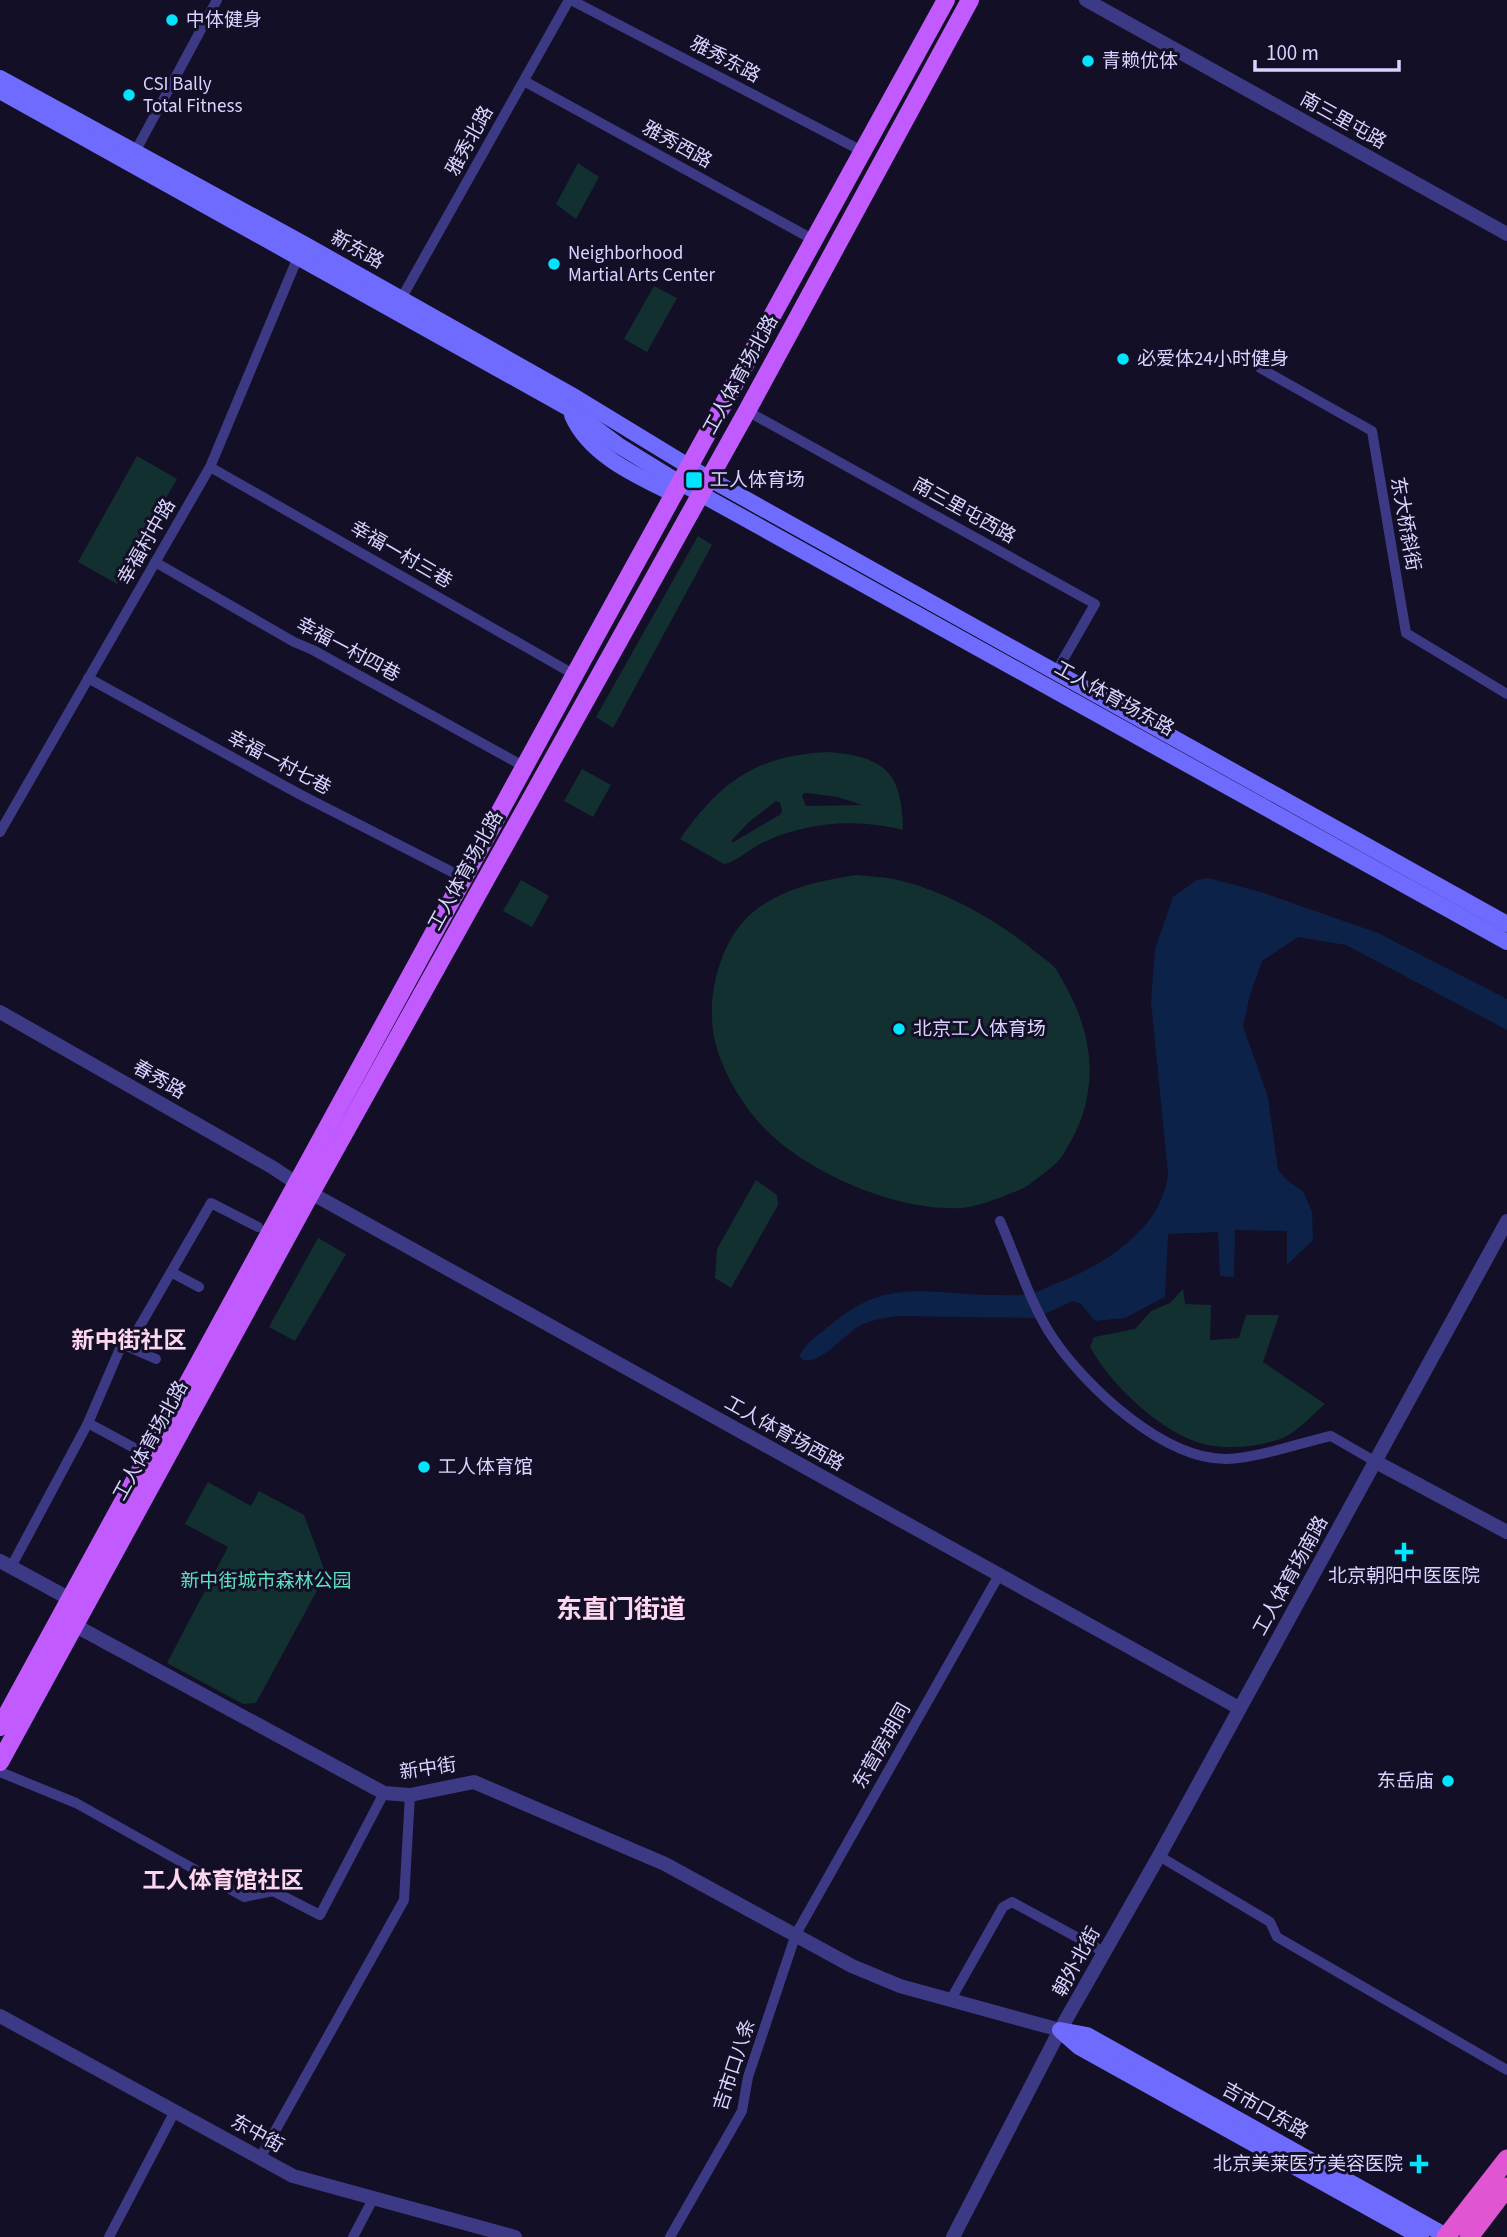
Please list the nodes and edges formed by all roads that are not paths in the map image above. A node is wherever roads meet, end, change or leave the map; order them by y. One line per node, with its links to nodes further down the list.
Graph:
1 (217, 0): 10 (street)
2 (570, 0): 7 (street, 雅秀北路); 9 (street, 雅秀东路)
3 (946, 0): 9 (main road, 工人体育场北路)
4 (970, 0): 16 (main road, 工人体育场北路)
5 (1086, 0): 11 (street, 南三里屯路)
6 (0, 78): 10 (main road, 新东路)
7 (524, 81): 12 (street, 雅秀西路); 14 (street, 雅秀北路)
8 (0, 91): 13 (main road, 新东路)
9 (862, 151): 12 (main road, 工人体育场北路)
10 (135, 152): 14 (main road, 新东路)
11 (1507, 234)
12 (814, 240): 18 (main road, 工人体育场北路)
13 (298, 257): 17 (street, 幸福村中路); 18 (main road, 新东路)
14 (401, 299): 18 (main road, 新东路)
15 (1260, 368): 24 (street, 东大桥斜街)
16 (747, 411): 19 (main road, 工人体育场北路); 21 (street, 南三里屯西路)
17 (210, 467): 20 (street, 幸福村中路); 22 (street, 幸福一村三巷)
18 (681, 481): 19 (main road); 22 (main road, 工人体育场北路)
19 (704, 486): 21 (main road, 工人体育场东路); 29 (main road, 工人体育场东路); 31 (main road, 工人体育场北路)
20 (155, 562): 23 (street, 幸福村中路); 25 (street, 幸福一村四巷)
21 (1056, 672): 28 (main road, 工人体育场东路)
22 (575, 675): 25 (main road, 工人体育场北路)
23 (88, 678): 26 (street, 幸福村中路); 27 (street, 幸福一村七巷)
24 (1507, 694)
25 (525, 767): 31 (main road, 工人体育场北路)
26 (0, 832)
27 (456, 874)
28 (1507, 923)
29 (1507, 942)
30 (0, 1012): 31 (street, 春秀路)
31 (304, 1188): 44 (street, 工人体育场西路); 45 (main road, 工人体育场北路); 46 (main road, 工人体育场北路)
32 (1507, 1221): 41 (street, 工人体育场南路)
33 (1000, 1222): 41 (street)
34 (258, 1227): 35 (street)
35 (171, 1272): 36 (street); 37 (street)
36 (199, 1287)
37 (122, 1344): 38 (street); 39 (street)
38 (156, 1359)
39 (88, 1423): 40 (street); 43 (street)
40 (138, 1450)
41 (1376, 1462): 42 (street); 47 (street, 工人体育场南路)
42 (1507, 1532)
43 (5, 1564): 45 (street)
44 (999, 1575): 47 (street, 工人体育场西路); 54 (street, 东营房胡同)
45 (70, 1599): 48 (main road, 工人体育场北路)
46 (74, 1625): 49 (main road, 工人体育场北路); 51 (street, 新中街)
47 (1239, 1708): 53 (street, 朝外北街)
48 (0, 1727)
49 (0, 1762)
50 (0, 1772): 51 (street)
51 (384, 1793): 52 (street, 新中街)
52 (410, 1795): 54 (street, 新中街); 61 (street)
53 (1159, 1856): 55 (street, 朝外北街); 59 (street)
54 (796, 1934): 56 (street, 吉市口东路); 69 (street, 吉市口八条)
55 (1104, 1952): 56 (street); 58 (street, 朝外北街)
56 (950, 2001): 58 (street, 吉市口东路)
57 (0, 2016): 60 (street, 东中街)
58 (1060, 2031): 65 (street, 朝外北街); 70 (main road, 吉市口东路); 71 (main road, 吉市口东路)
59 (1507, 2070)
60 (175, 2111): 61 (street, 东中街); 66 (street)
61 (260, 2158): 64 (street, 东中街)
62 (1507, 2159): 71 (highway)
63 (1507, 2187): 72 (highway)
64 (373, 2199): 67 (street); 68 (street, 东中街)
65 (956, 2236)
66 (109, 2237)
67 (353, 2237)
68 (514, 2237)
69 (670, 2237)
70 (1421, 2237)
71 (1447, 2237)
72 (1469, 2237)

